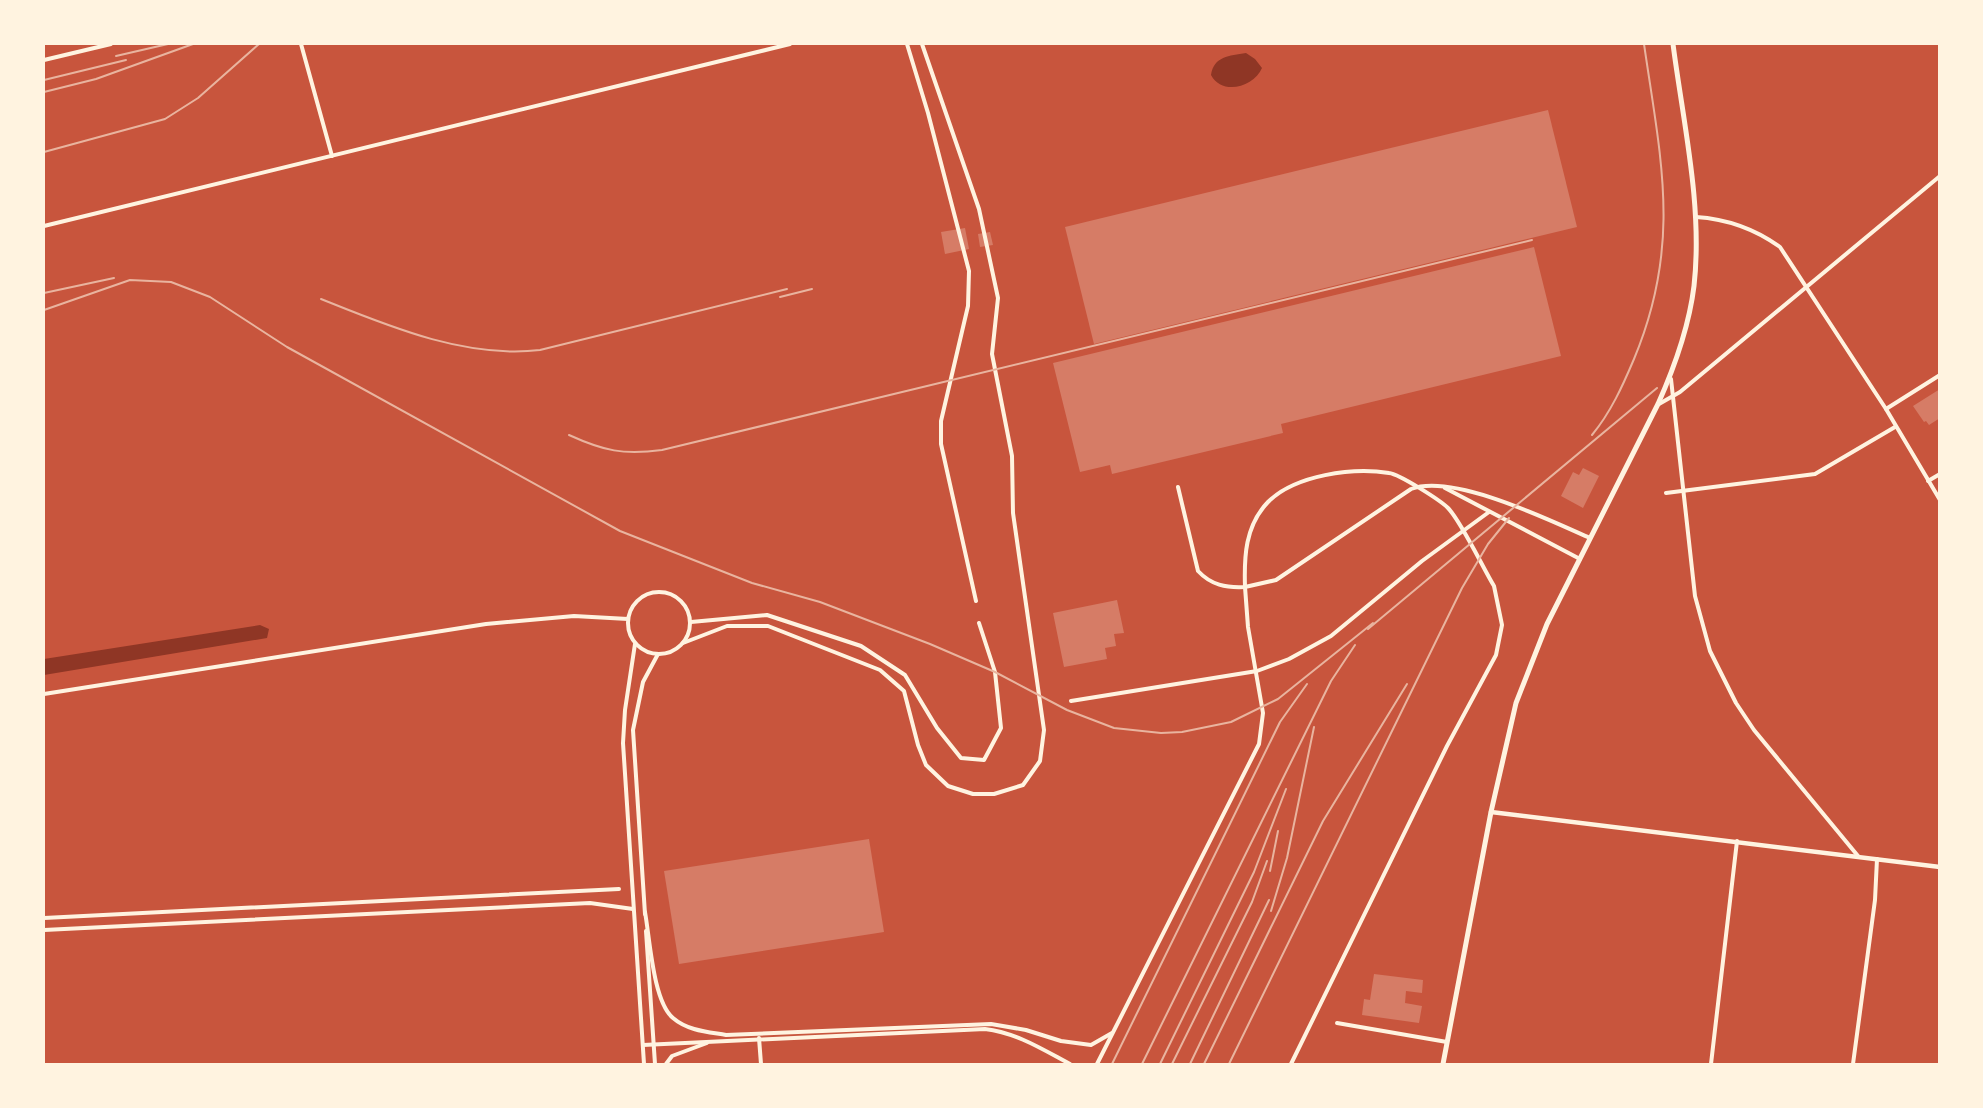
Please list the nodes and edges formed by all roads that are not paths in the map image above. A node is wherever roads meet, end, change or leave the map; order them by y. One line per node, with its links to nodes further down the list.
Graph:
1 (111, 44): 7 (street)
2 (301, 44): 8 (street)
3 (790, 44): 8 (street)
4 (907, 44): 30 (street)
5 (922, 44): 34 (street)
6 (1673, 44): 10 (main road)
7 (44, 60)
8 (332, 156): 11 (street)
9 (1940, 176): 12 (street)
10 (1696, 217): 12 (street); 14 (main road)
11 (44, 226)
12 (1807, 286): 15 (street); 17 (street)
13 (1940, 375): 17 (street)
14 (1670, 376): 15 (street); 16 (main road)
15 (1671, 396): 16 (street); 23 (street)
16 (1658, 404): 27 (main road)
17 (1886, 409): 18 (street)
18 (1895, 427): 20 (street); 23 (street)
19 (1940, 474): 20 (street)
20 (1928, 481): 25 (street)
21 (1439, 485): 26 (street); 27 (street); 29 (street)
22 (1178, 487): 29 (street)
23 (1683, 492): 24 (street); 42 (street)
24 (1666, 493)
25 (1940, 500)
26 (1489, 512): 28 (street); 37 (street)
27 (1591, 538): 28 (main road)
28 (1580, 559): 40 (main road)
29 (1245, 588): 37 (street); 64 (street)
30 (976, 601)
31 (628, 619): 32 (street); 35 (street); 38 (street)
32 (691, 622): 33 (street); 34 (street)
33 (979, 623)
34 (683, 643): 36 (street)
35 (635, 644): 36 (street); 46 (street)
36 (657, 654): 47 (street)
37 (1257, 671): 39 (street); 51 (street)
38 (44, 694)
39 (1071, 701)
40 (1491, 812): 41 (street); 55 (main road)
41 (1737, 841): 42 (street); 66 (street)
42 (1858, 856): 43 (street)
43 (1877, 859): 44 (street); 67 (street)
44 (1940, 867)
45 (619, 889): 48 (street)
46 (633, 909): 49 (street); 57 (street)
47 (645, 912): 52 (street); 56 (street)
48 (44, 918)
49 (44, 930)
50 (1337, 1023): 55 (street)
51 (1115, 1030): 52 (street); 63 (street)
52 (759, 1034): 53 (street)
53 (759, 1040): 54 (street); 61 (street); 62 (street)
54 (716, 1041): 56 (street); 60 (street)
55 (1447, 1042): 65 (main road)
56 (654, 1045): 57 (street); 59 (street)
57 (643, 1046): 58 (street)
58 (644, 1065)
59 (655, 1065)
60 (666, 1065)
61 (761, 1065)
62 (1070, 1065)
63 (1097, 1065)
64 (1291, 1065)
65 (1443, 1065)
66 (1711, 1065)
67 (1853, 1065)

